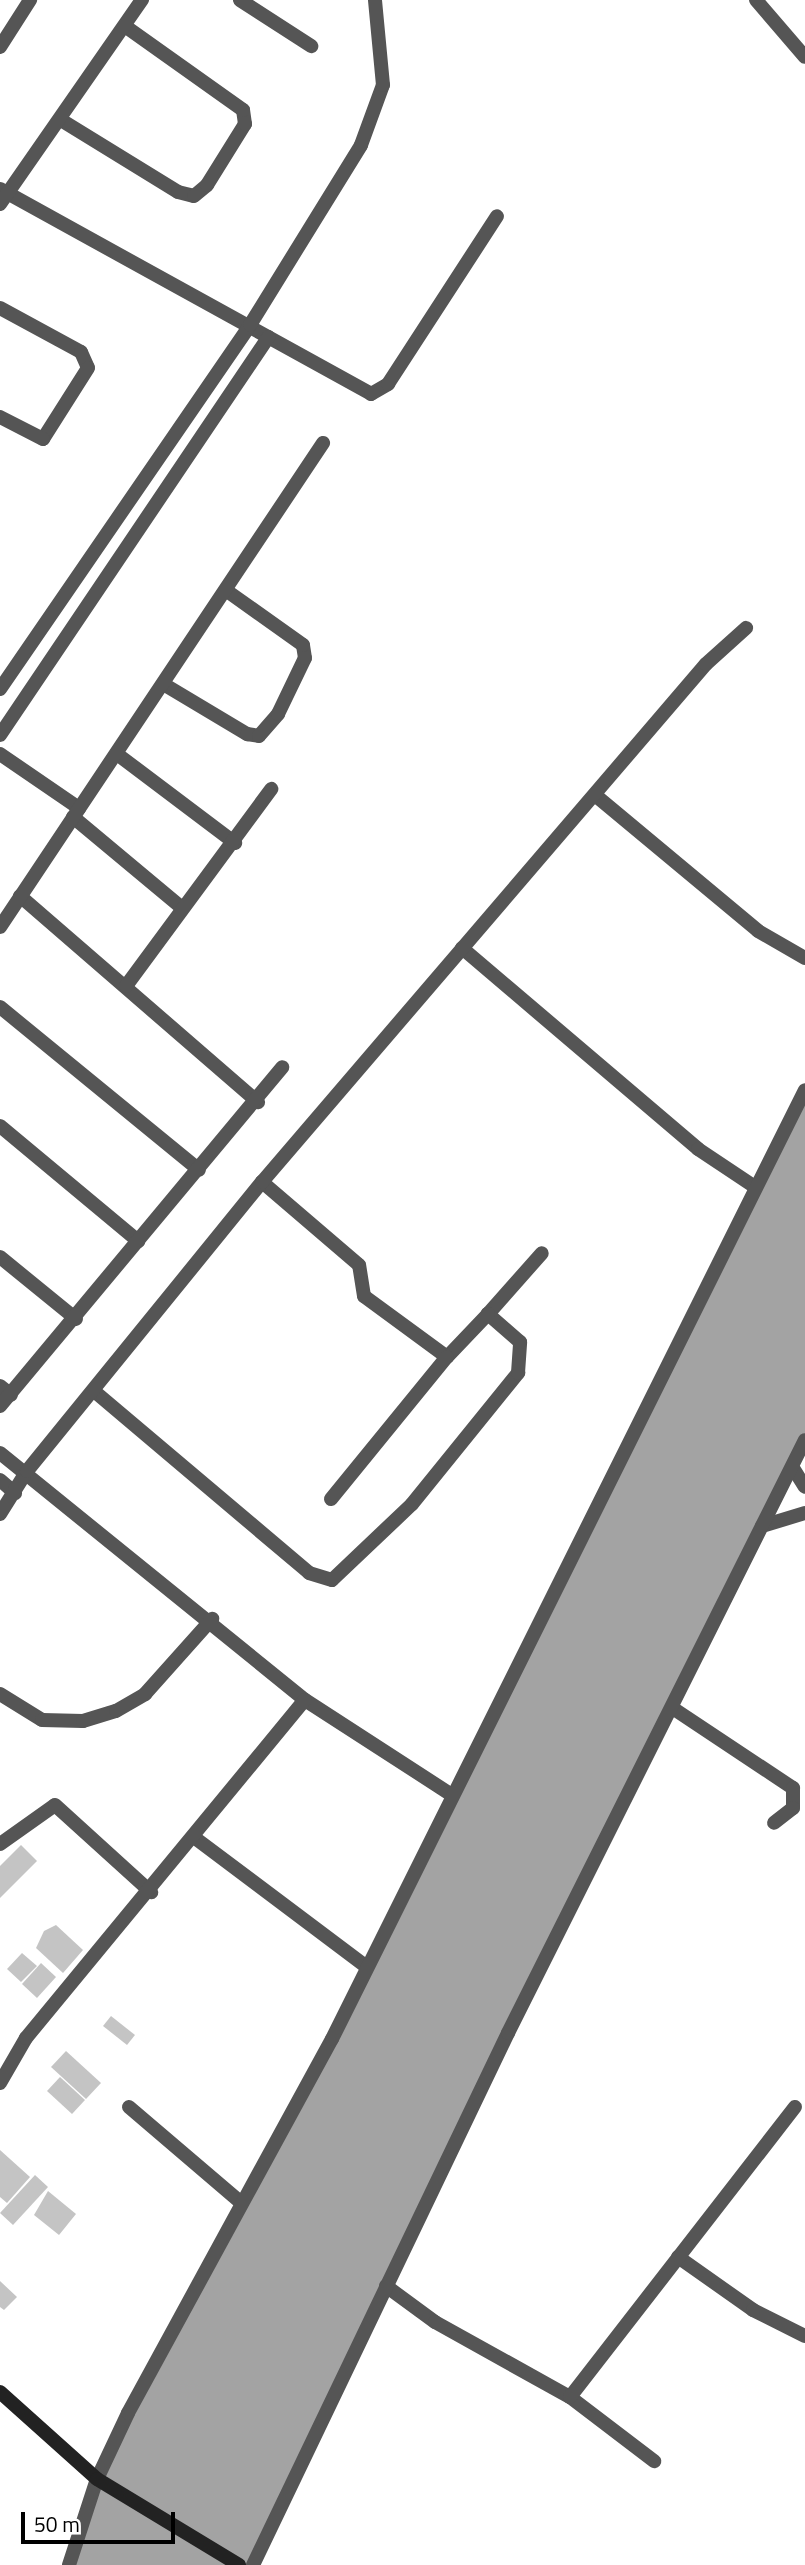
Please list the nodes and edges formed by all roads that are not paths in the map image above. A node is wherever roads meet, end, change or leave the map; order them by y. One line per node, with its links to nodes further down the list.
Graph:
1 (30, 0): 8 (street)
2 (142, 0): 6 (street)
3 (240, 0): 7 (street)
4 (375, 0): 14 (street)
5 (756, 0): 9 (street)
6 (125, 26): 10 (street); 10 (street)
7 (311, 46)
8 (0, 47)
9 (805, 57)
10 (61, 120): 11 (street)
11 (2, 195): 14 (street)
12 (497, 216): 15 (street)
13 (0, 308): 16 (street)
14 (250, 325): 15 (street); 21 (street)
15 (268, 337): 22 (street)
16 (0, 417)
17 (323, 443): 18 (street)
18 (227, 591): 20 (street); 20 (street)
19 (746, 628): 26 (street)
20 (165, 685): 24 (street)
21 (0, 689)
22 (0, 735)
23 (0, 754): 27 (street)
24 (117, 754): 27 (street); 28 (street)
25 (271, 789): 28 (street)
26 (595, 795): 32 (street); 33 (street)
27 (76, 813): 29 (street); 30 (street)
28 (235, 843): 30 (street)
29 (20, 895): 31 (street); 34 (street)
30 (181, 907): 34 (street)
31 (0, 927)
32 (462, 948): 41 (street); 42 (street)
33 (805, 958)
34 (126, 986): 38 (street)
35 (0, 1007): 40 (street)
36 (282, 1067): 38 (street)
37 (805, 1090): 42 (street)
38 (258, 1102): 40 (street)
39 (0, 1126): 43 (street)
40 (199, 1170): 43 (street)
41 (262, 1182): 48 (street); 50 (street)
42 (755, 1187): 67 (street)
43 (138, 1241): 47 (street)
44 (542, 1253): 46 (street)
45 (0, 1257): 47 (street)
46 (488, 1314): 48 (street); 50 (street)
47 (76, 1319): 49 (street)
48 (447, 1357): 59 (street)
49 (6, 1390): 51 (street)
50 (94, 1391): 55 (street)
51 (0, 1406)
52 (805, 1440): 54 (street)
53 (0, 1453): 55 (street)
54 (793, 1468): 57 (street); 62 (street)
55 (27, 1471): 58 (street); 63 (street)
56 (0, 1480): 58 (street)
57 (805, 1487)
58 (15, 1493): 61 (street)
59 (331, 1499)
60 (805, 1513): 62 (street)
61 (0, 1514)
62 (762, 1526): 66 (street)
63 (212, 1619): 64 (street); 65 (street)
64 (0, 1694)
65 (305, 1700): 67 (street); 69 (street)
66 (674, 1709): 68 (street); 78 (street)
67 (452, 1795): 72 (street)
68 (774, 1823)
69 (195, 1838): 71 (street); 72 (street)
70 (0, 1844): 71 (street)
71 (150, 1892): 73 (street)
72 (367, 1967): 76 (street)
73 (0, 2082)
74 (129, 2107): 76 (street)
75 (795, 2107): 77 (street)
76 (239, 2201): 83 (street)
77 (678, 2257): 79 (street); 81 (street)
78 (386, 2286): 81 (street); 86 (street)
79 (805, 2336)
80 (0, 2392): 83 (street)
81 (570, 2397): 82 (street)
82 (654, 2461)
83 (97, 2479): 84 (street); 85 (street)
84 (237, 2563)
85 (69, 2565)
86 (253, 2565)

